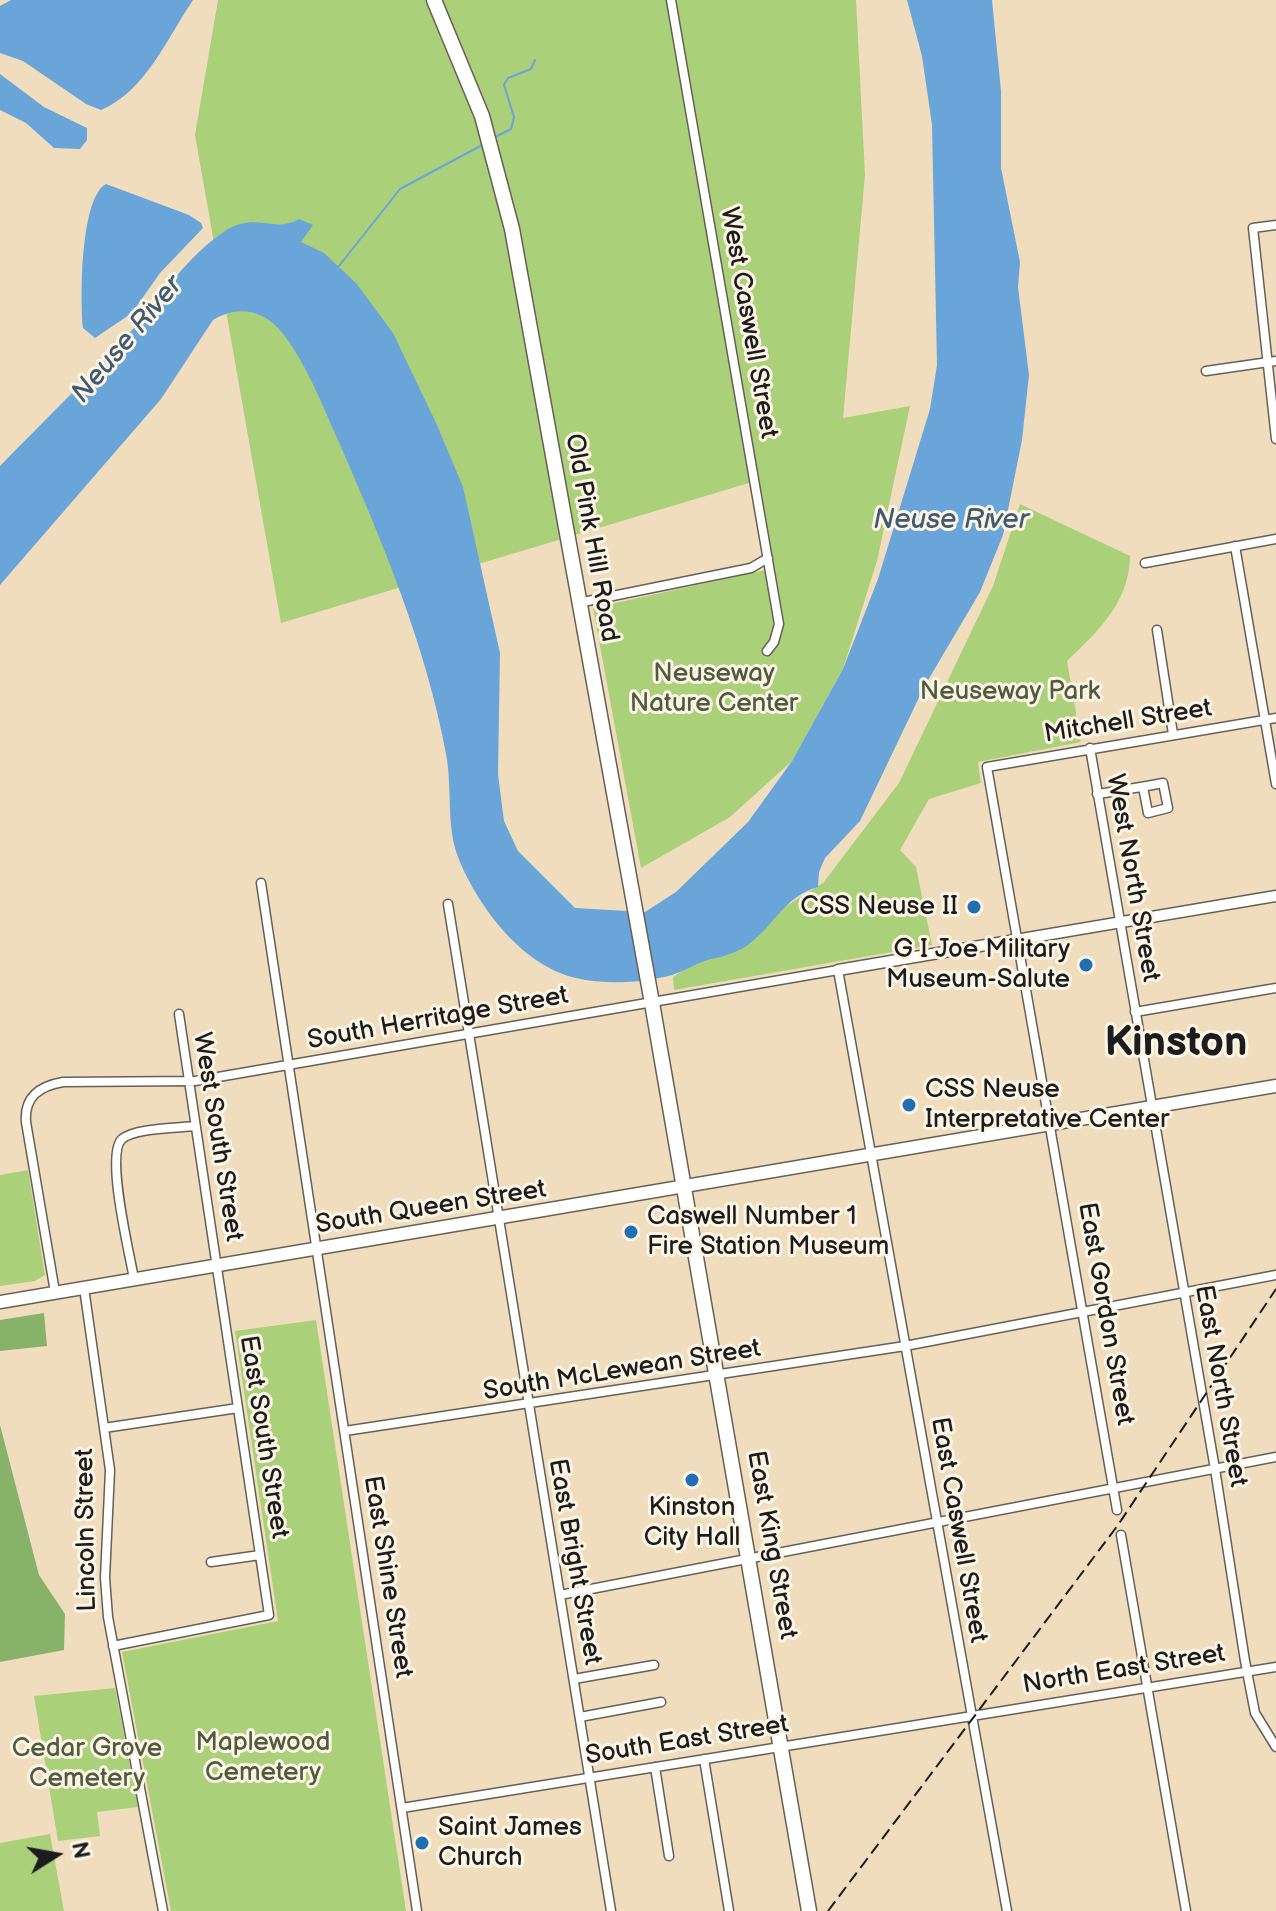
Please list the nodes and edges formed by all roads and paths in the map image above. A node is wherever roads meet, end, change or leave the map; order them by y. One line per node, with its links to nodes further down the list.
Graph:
1 (434, 0): 11 (highway, Old Pink Hill Road)
2 (671, 0): 9 (street, West Caswell Street)
3 (1276, 225): 4 (street)
4 (1272, 362): 5 (street); 6 (street)
5 (1206, 371)
6 (1276, 439)
7 (1276, 539): 8 (street)
8 (1235, 546): 10 (street); 15 (street)
9 (768, 558): 11 (street); 13 (street, West Caswell Street)
10 (1145, 563)
11 (578, 603): 29 (highway, Old Pink Hill Road)
12 (1157, 630): 16 (street)
13 (767, 651)
14 (1276, 718): 15 (street, Mitchell Street)
15 (1266, 720): 16 (street, Mitchell Street); 19 (street)
16 (1173, 734): 17 (street, Mitchell Street)
17 (1090, 748): 18 (street, Mitchell Street); 21 (street, West North Street)
18 (987, 767): 26 (street, East Gordon Street)
19 (1276, 784)
20 (1143, 787): 21 (street)
21 (1097, 794): 25 (street, West North Street)
22 (261, 883): 33 (street, East Shine Street)
23 (1276, 896): 25 (street)
24 (448, 904): 32 (street, East Bright Street)
25 (1120, 923): 26 (street); 30 (street, West North Street)
26 (1017, 940): 27 (street); 37 (street, East Gordon Street)
27 (838, 970): 29 (street, South Herritage Street); 39 (street)
28 (1276, 988): 30 (street)
29 (652, 998): 32 (street, South Herritage Street); 40 (highway, Old Pink Hill Road)
30 (1135, 1012): 36 (street, West North Street)
31 (179, 1014): 34 (street, West South Street)
32 (469, 1034): 33 (street, South Herritage Street); 41 (street, East Bright Street)
33 (289, 1065): 34 (street, South Herritage Street); 42 (street, East Shine Street)
34 (189, 1080): 38 (street, West South Street); 47 (street, South Herritage Street)
35 (1276, 1086): 36 (main road, South Queen Street)
36 (1152, 1108): 37 (main road, South Queen Street); 48 (street, East North Street)
37 (1050, 1125): 39 (main road, South Queen Street); 50 (street, East Gordon Street)
38 (195, 1126): 43 (street, West South Street); 45 (street)
39 (870, 1157): 40 (main road, South Queen Street); 51 (street, East Caswell Street)
40 (683, 1188): 41 (main road, South Queen Street); 52 (highway, East King Street)
41 (499, 1219): 42 (main road, South Queen Street); 53 (street, East Bright Street)
42 (317, 1249): 43 (main road, South Queen Street); 56 (street, East Shine Street)
43 (217, 1266): 45 (main road, South Queen Street); 54 (street, East South Street)
44 (1276, 1275): 48 (street, South McLewean Street)
45 (134, 1279): 46 (main road, South Queen Street)
46 (84, 1288): 47 (main road, South Queen Street); 55 (street, Lincoln Street)
47 (55, 1292): 49 (main road, South Queen Street)
48 (1183, 1292): 50 (street, South McLewean Street); 58 (street, East North Street)
49 (0, 1302)
50 (1084, 1311): 51 (street, South McLewean Street); 59 (street, East Gordon Street)
51 (905, 1346): 52 (street, South McLewean Street); 61 (street, East Caswell Street)
52 (717, 1377): 53 (street, South McLewean Street); 64 (highway, East King Street)
53 (528, 1406): 56 (street, South McLewean Street); 66 (street, East Bright Street)
54 (238, 1408): 55 (street); 63 (street, East South Street)
55 (104, 1428): 67 (street, Lincoln Street)
56 (345, 1431): 81 (street, East Shine Street)
57 (1276, 1457): 58 (street)
58 (1215, 1469): 59 (street); 70 (street, East North Street)
59 (1114, 1489): 60 (street, East Gordon Street); 61 (street)
60 (1117, 1510)
61 (936, 1522): 64 (street); 74 (street, East Caswell Street)
62 (1121, 1535): 72 (street)
63 (260, 1555): 65 (street); 67 (street, East South Street)
64 (750, 1559): 66 (street); 76 (highway, East King Street)
65 (211, 1562)
66 (560, 1595): 71 (street, East Bright Street)
67 (113, 1646): 83 (street, Lincoln Street)
68 (654, 1665): 71 (street)
69 (1276, 1667): 70 (street, North East Street)
70 (1247, 1672): 72 (street, North East Street); 77 (street, East North Street)
71 (574, 1679): 75 (street, East Bright Street)
72 (1148, 1686): 74 (street, North East Street); 89 (street)
73 (661, 1702): 75 (street)
74 (974, 1714): 76 (street, South East Street); 88 (street, East Caswell Street)
75 (580, 1717): 80 (street, East Bright Street)
76 (783, 1745): 78 (street, South East Street); 87 (highway, East King Street)
77 (1276, 1747)
78 (704, 1759): 79 (street, South East Street); 86 (street)
79 (655, 1767): 80 (street, South East Street); 82 (street)
80 (589, 1778): 81 (street, South East Street); 85 (street, East Bright Street)
81 (402, 1808): 84 (street, East Shine Street)
82 (669, 1856)
83 (163, 1911)
84 (417, 1911)
85 (611, 1911)
86 (729, 1911)
87 (809, 1911)
88 (1007, 1911)
89 (1186, 1911)

